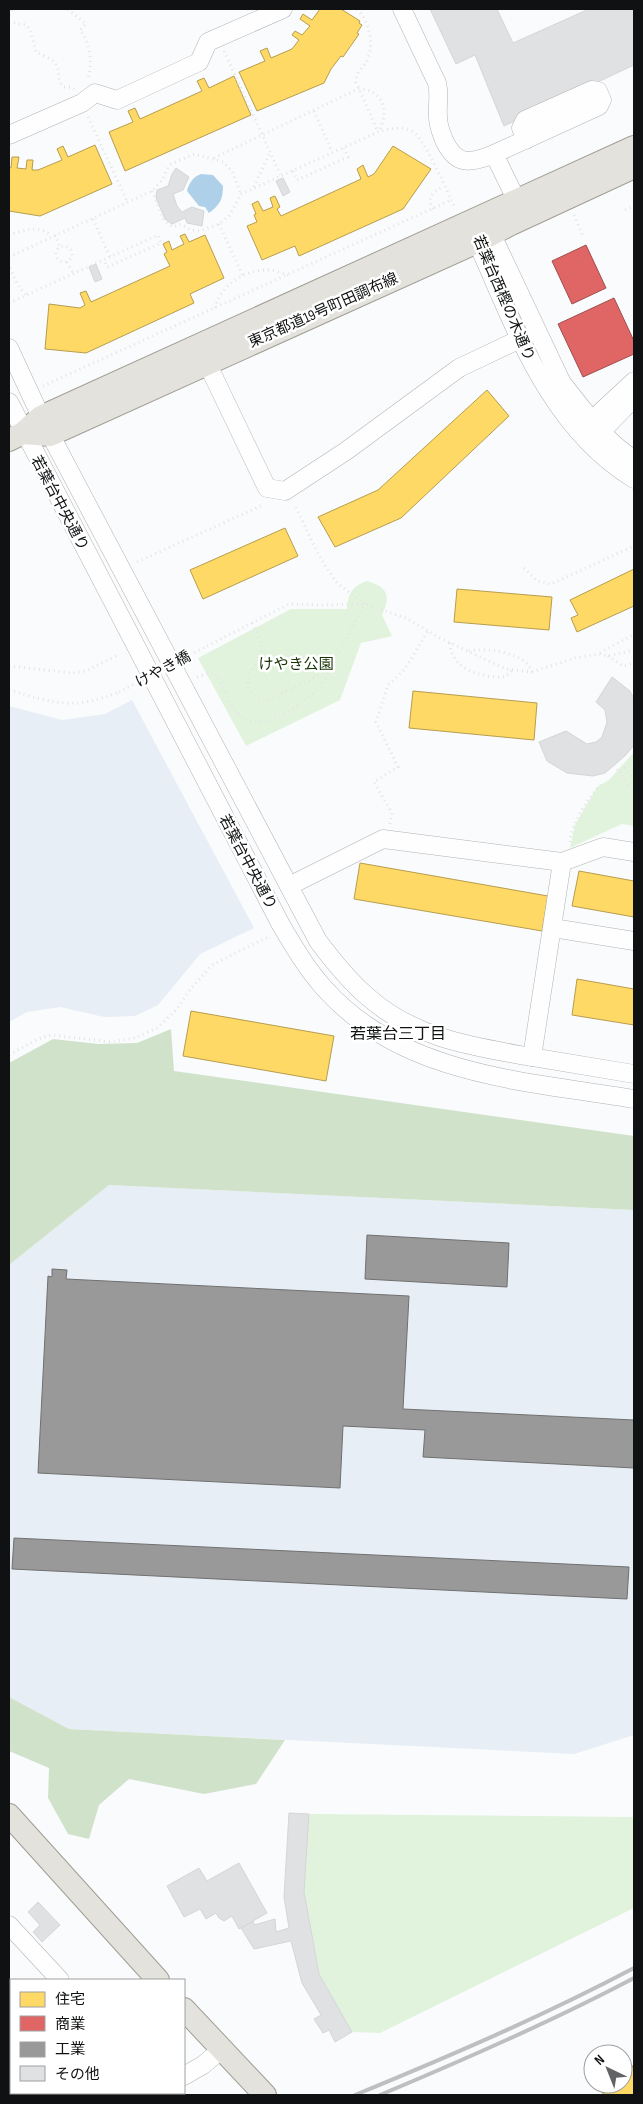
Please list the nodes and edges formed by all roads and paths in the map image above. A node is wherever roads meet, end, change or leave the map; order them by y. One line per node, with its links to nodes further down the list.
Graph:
1 (68, 9): 7 (path)
2 (284, 9): 6 (street)
3 (357, 9): 8 (path)
4 (402, 9): 19 (street)
5 (9, 22): 9 (path)
6 (218, 38): 9 (street); 13 (path)
7 (85, 86)
8 (358, 89): 10 (path); 11 (path); 11 (path)
9 (81, 96): 12 (street); 30 (path)
10 (314, 110): 13 (path); 18 (path)
11 (378, 132): 16 (path); 24 (path)
12 (9, 135)
13 (263, 135): 17 (path); 20 (path)
14 (526, 140): 19 (street)
15 (634, 147): 29 (main road, 東京都道19号町田調布線)
16 (344, 148): 18 (path); 22 (path)
17 (270, 152): 23 (path); 25 (path)
18 (332, 152): 22 (path)
19 (494, 154): 29 (street)
20 (214, 158): 26 (path); 27 (path)
21 (634, 167): 37 (main road, 東京都道19号町田調布線)
22 (293, 171): 23 (path)
23 (281, 176): 25 (path)
24 (444, 187): 28 (path); 32 (path)
25 (254, 188): 27 (path)
26 (152, 192): 30 (path); 36 (path)
27 (241, 194): 36 (path)
28 (451, 200): 32 (path); 37 (path)
29 (517, 201): 37 (main road, 東京都道19号町田調布線)
30 (128, 202): 35 (path)
31 (634, 206): 33 (path)
32 (433, 209): 48 (path)
33 (625, 210)
34 (573, 212): 40 (path)
35 (93, 219): 39 (path); 43 (path)
36 (219, 224): 49 (path)
37 (474, 227): 53 (street, 若葉台西樫の木通り); 55 (main road, 東京都道19号町田調布線); 60 (main road, 東京都道19号町田調布線); 61 (street, 若葉台西樫の木通り)
38 (9, 235): 39 (path)
39 (53, 236): 41 (path); 42 (path)
40 (583, 236)
41 (60, 247): 45 (path); 45 (path)
42 (9, 257)
43 (110, 257): 44 (path); 44 (path)
44 (104, 259): 47 (path)
45 (67, 262): 47 (path)
46 (9, 263): 50 (path)
47 (74, 274): 50 (path)
48 (288, 275): 49 (path); 52 (path)
49 (243, 276): 52 (path)
50 (26, 295): 51 (path)
51 (9, 303)
52 (215, 308): 57 (path)
53 (520, 339): 55 (street); 64 (street, 若葉台西樫の木通り)
54 (9, 348): 60 (street, 若葉台中央通り)
55 (207, 363): 60 (main road, 東京都道19号町田調布線)
56 (634, 381): 61 (street)
57 (43, 386)
58 (634, 398): 61 (street)
59 (9, 402): 62 (street, 若葉台中央通り)
60 (46, 426): 62 (main road); 95 (street, 若葉台中央通り)
61 (596, 427): 63 (street, 若葉台西樫の木通り)
62 (16, 436): 102 (street, 若葉台中央通り)
63 (634, 460)
64 (634, 479)
65 (287, 503): 70 (path)
66 (265, 505): 68 (path)
67 (634, 546): 69 (path)
68 (135, 562)
69 (524, 568)
70 (365, 604): 71 (path, けやき橋); 72 (path); 82 (path)
71 (252, 624): 82 (path); 86 (path, けやき橋, bridge)
72 (428, 631): 74 (path); 92 (path)
73 (634, 634): 77 (path)
74 (450, 643): 76 (path); 83 (path)
75 (634, 650): 79 (path)
76 (469, 652): 83 (path); 84 (path)
77 (599, 654): 79 (path); 84 (path)
78 (118, 655): 81 (path)
79 (608, 656): 80 (path)
80 (634, 663)
81 (9, 666)
82 (329, 670): 85 (path)
83 (512, 670): 84 (path)
84 (532, 672)
85 (197, 677)
86 (9, 690)
87 (614, 765): 88 (path)
88 (619, 772): 89 (path); 91 (path)
89 (634, 779)
90 (604, 783): 94 (path)
91 (628, 786)
92 (388, 832)
93 (634, 852): 94 (street)
94 (566, 855): 95 (street); 96 (street)
95 (289, 886): 100 (street, 若葉台中央通り)
96 (553, 928): 98 (street); 100 (street)
97 (268, 937): 99 (path)
98 (634, 941)
99 (9, 1055)
100 (532, 1057): 101 (street, 若葉台中央通り)
101 (634, 1074)
102 (634, 1099)
103 (9, 1815): 106 (main road)
104 (9, 1925): 105 (street)
105 (59, 1979)
106 (157, 1979)
107 (185, 2010): 108 (main road)
108 (221, 2050): 109 (street); 110 (main road)
109 (185, 2075)
110 (265, 2095)

